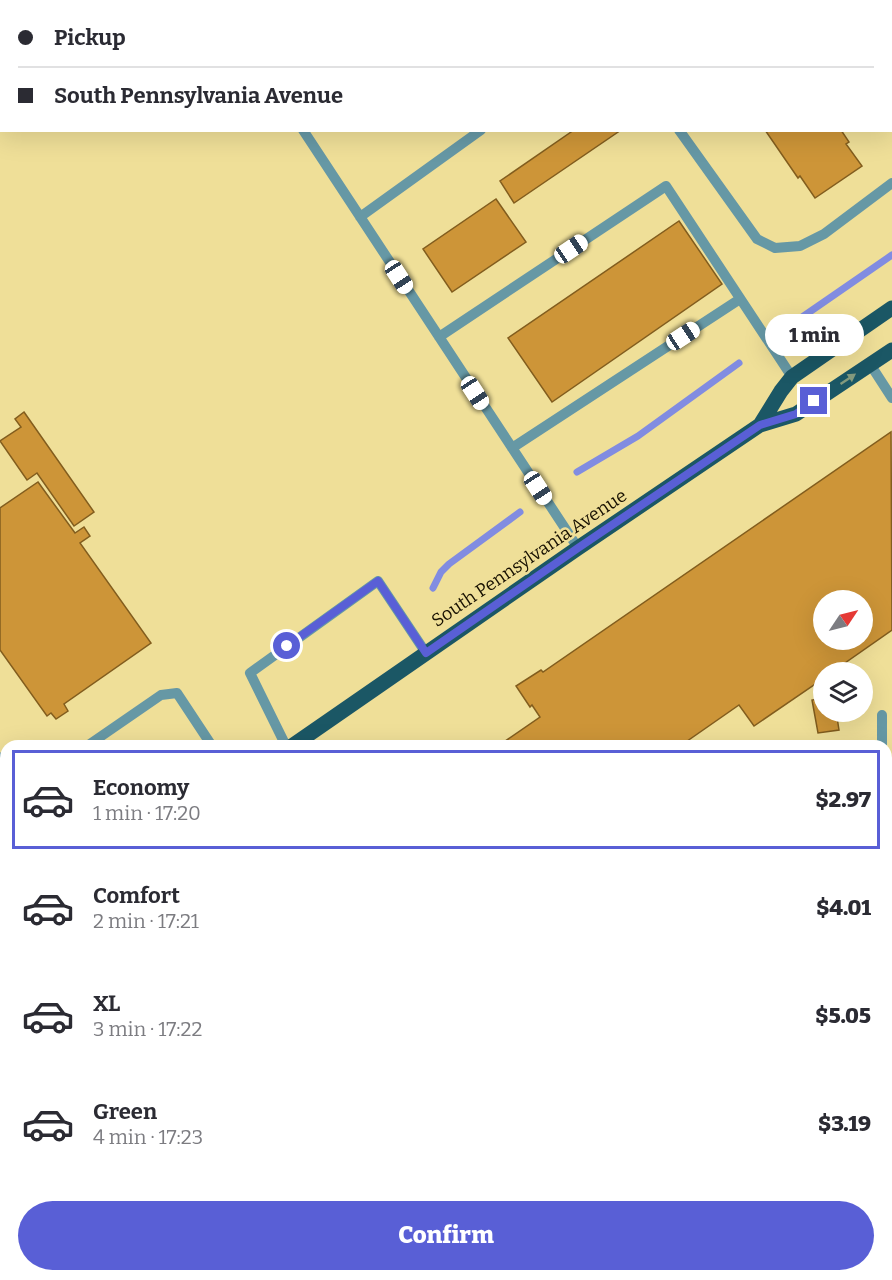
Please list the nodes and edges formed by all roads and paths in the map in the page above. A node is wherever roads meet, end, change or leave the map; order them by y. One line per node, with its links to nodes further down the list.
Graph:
1 (304, 132): 5 (lane)
2 (478, 132): 5 (lane)
3 (680, 132): 4 (lane)
4 (892, 183)
5 (360, 217): 8 (lane)
6 (740, 299): 8 (lane); 11 (lane); 14 (lane)
7 (892, 308): 11 (main road, South Pennsylvania Avenue)
8 (439, 337): 14 (lane)
9 (892, 350): 10 (main road, South Pennsylvania Avenue)
10 (870, 364): 12 (lane); 13 (main road, South Pennsylvania Avenue, one-way to 10)
11 (792, 377): 13 (main road, South Pennsylvania Avenue)
12 (892, 398)
13 (760, 425): 15 (main road, South Pennsylvania Avenue)
14 (512, 448): 15 (lane)
15 (578, 548): 16 (main road, South Pennsylvania Avenue)
16 (426, 653): 20 (lane); 21 (main road, South Pennsylvania Avenue)
17 (882, 715): 22 (lane)
18 (96, 740): 19 (lane)
19 (208, 740)
20 (283, 740)
21 (301, 740)
22 (882, 740)

